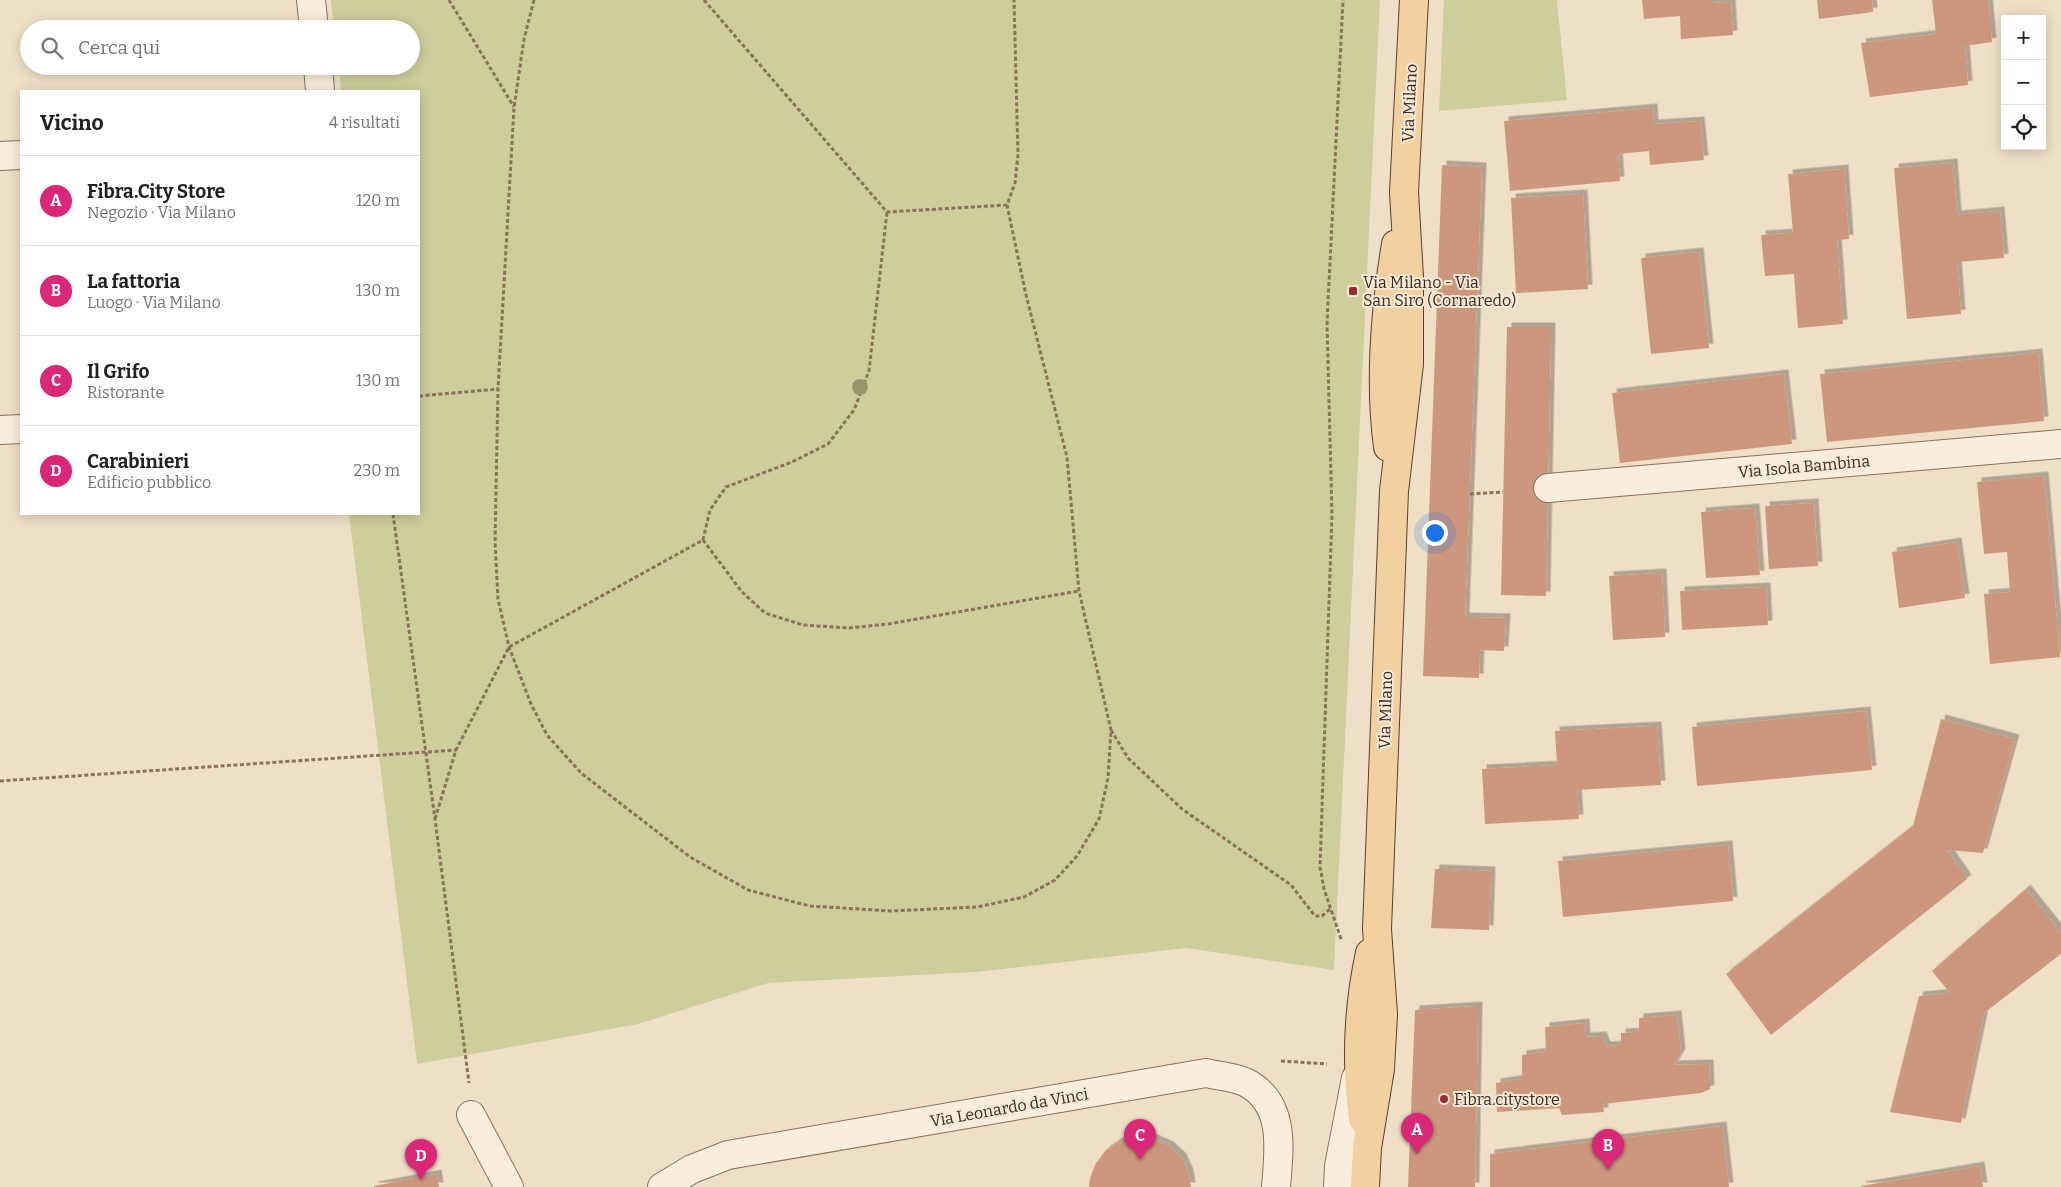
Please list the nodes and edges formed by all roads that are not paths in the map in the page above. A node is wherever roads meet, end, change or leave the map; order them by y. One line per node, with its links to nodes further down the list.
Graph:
1 (310, 0): 3 (street)
2 (1412, 5): 12 (main road, Via Milano)
3 (313, 20)
4 (319, 75): 5 (street)
5 (320, 90)
6 (20, 155): 7 (street)
7 (0, 156)
8 (20, 429): 9 (street)
9 (0, 430)
10 (2061, 444): 11 (street, Via Isola Bambina)
11 (1548, 488)
12 (1377, 929): 13 (main road, Via Milano); 15 (main road, Via Milano)
13 (1358, 1064): 15 (main road, Via Milano); 19 (street)
14 (471, 1115): 16 (street)
15 (1367, 1148): 20 (main road, Via Milano)
16 (509, 1187)
17 (662, 1187): 18 (street, Via Leonardo da Vinci)
18 (1276, 1187)
19 (1338, 1187)
20 (1365, 1187)

